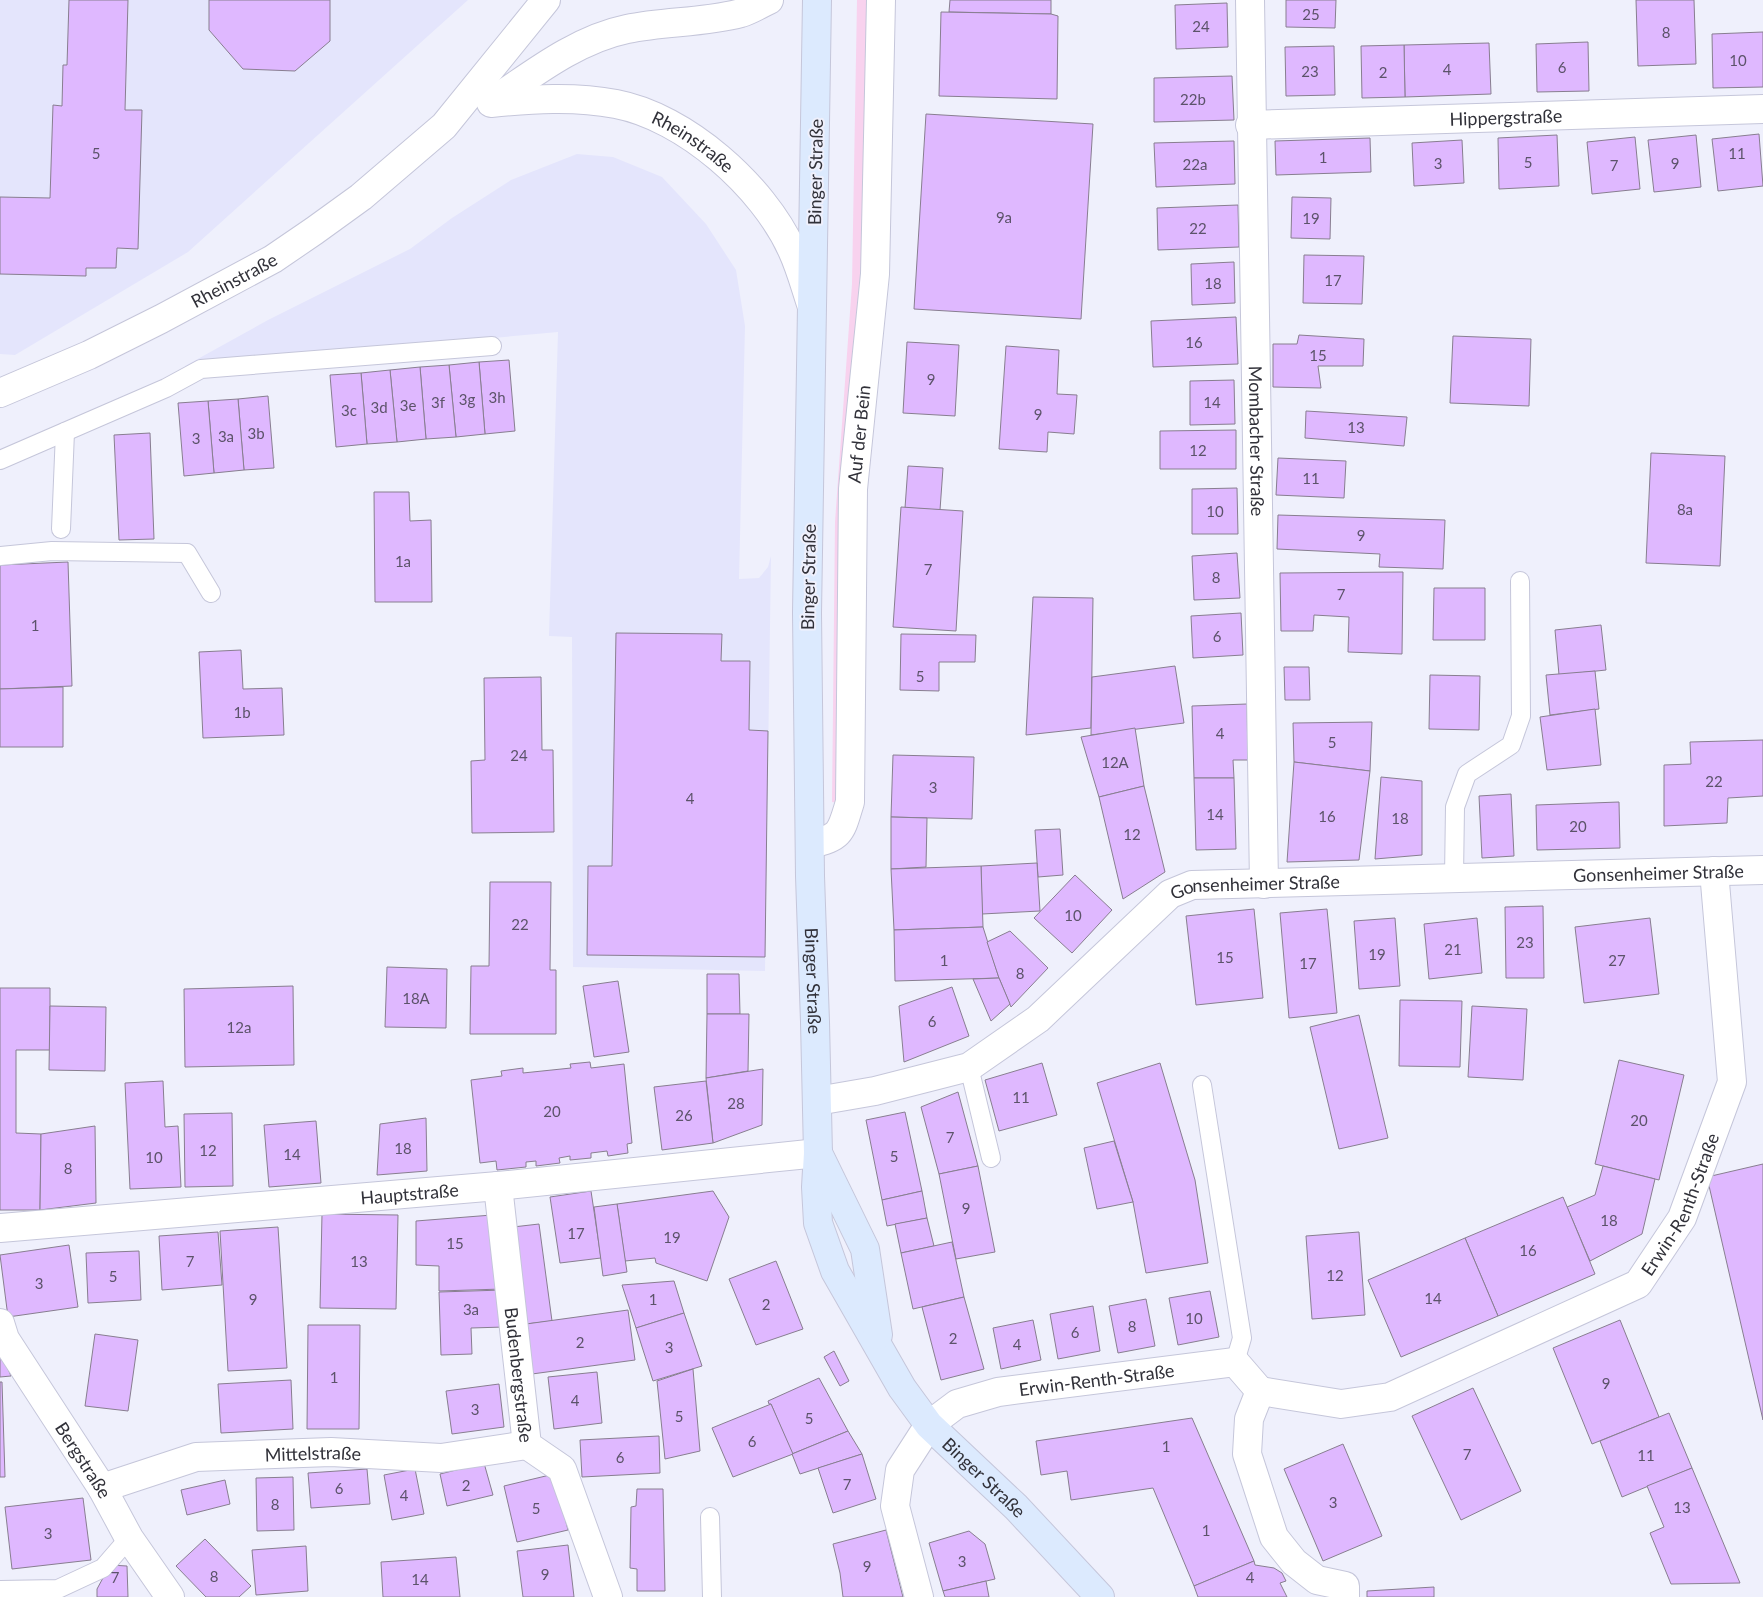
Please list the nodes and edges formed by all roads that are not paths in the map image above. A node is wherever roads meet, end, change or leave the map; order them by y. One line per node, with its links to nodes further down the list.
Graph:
1 (546, 0): 9 (street, Rheinstraße)
2 (769, 0): 6 (street, Rheinstraße)
3 (817, 0): 10 (main road, Binger Straße)
4 (881, 0): 19 (street, Auf der Bein)
5 (1250, 0): 8 (street, Mombacher Straße)
6 (491, 103): 9 (street, Rheinstraße); 10 (street, Rheinstraße)
7 (1763, 109): 8 (street, Hippergstraße)
8 (1250, 125): 23 (street, Mombacher Straße)
9 (444, 126): 12 (street, Rheinstraße)
10 (813, 310): 19 (main road, Binger Straße)
11 (492, 346): 13 (lane)
12 (0, 393)
13 (65, 432): 14 (lane); 15 (lane)
14 (0, 460)
15 (61, 529)
16 (0, 556): 18 (lane)
17 (1520, 581): 22 (lane)
18 (212, 593)
19 (810, 844): 26 (main road, Binger Straße)
20 (1763, 870): 21 (street, Gonsenheimer Straße)
21 (1714, 871): 22 (street, Gonsenheimer Straße); 34 (street, Erwin-Renth-Straße)
22 (1454, 877): 23 (street, Gonsenheimer Straße)
23 (1264, 884): 24 (street, Gonsenheimer Straße)
24 (969, 1068): 26 (street, Gonsenheimer Straße); 28 (lane)
25 (1202, 1085): 33 (lane)
26 (816, 1100): 27 (main road, Binger Straße)
27 (818, 1153): 29 (street, Hauptstraße); 32 (main road, Binger Straße); 32 (main road, Binger Straße)
28 (992, 1158)
29 (498, 1186): 30 (street, Hauptstraße); 36 (street, Budenbergstraße)
30 (0, 1228)
31 (0, 1323): 37 (street, Bergstraße)
32 (880, 1349): 35 (main road, Binger Straße)
33 (1235, 1362): 34 (street); 35 (street, Erwin-Renth-Straße)
34 (1260, 1391): 46 (street)
35 (928, 1425): 44 (street); 45 (main road, Binger Straße)
36 (527, 1445): 37 (street, Mittelstraße); 42 (street, Budenbergstraße)
37 (102, 1488): 39 (street, Bergstraße)
38 (710, 1516): 43 (lane)
39 (129, 1538): 40 (lane); 41 (street, Bergstraße)
40 (0, 1590)
41 (170, 1597)
42 (608, 1597)
43 (712, 1597)
44 (919, 1597)
45 (1100, 1597)
46 (1346, 1597)

